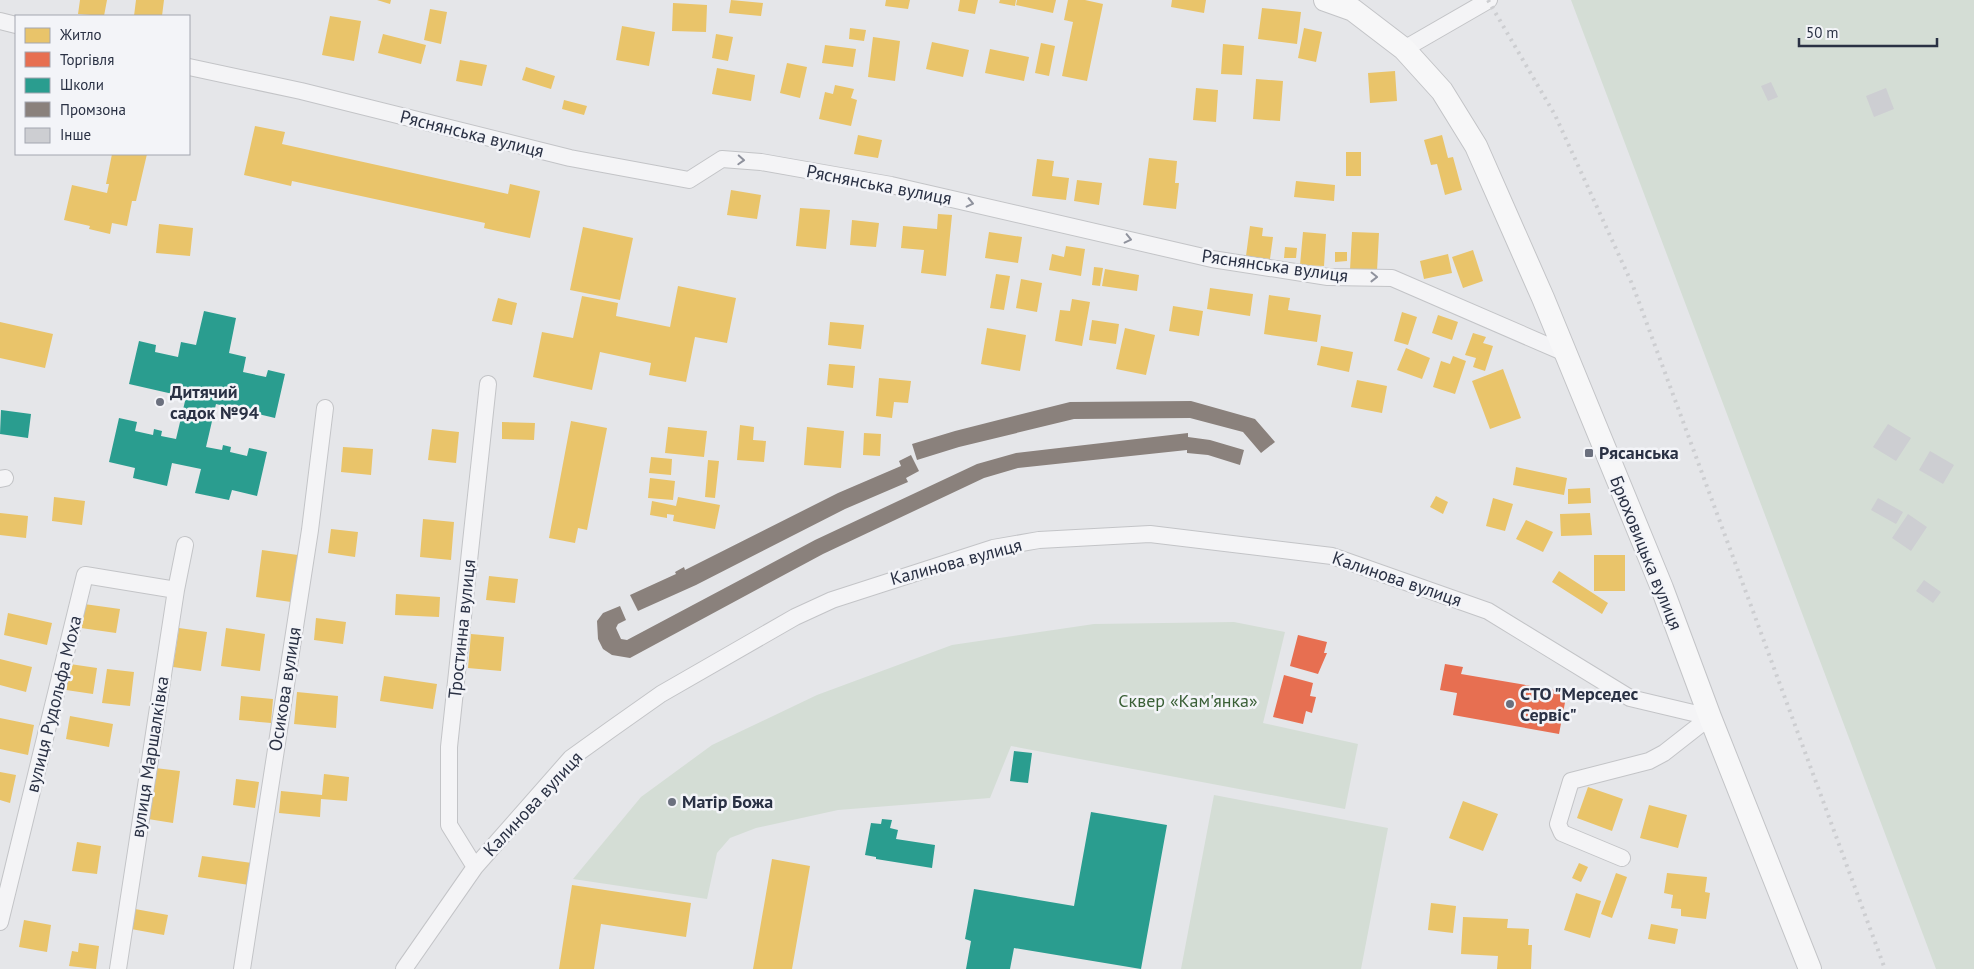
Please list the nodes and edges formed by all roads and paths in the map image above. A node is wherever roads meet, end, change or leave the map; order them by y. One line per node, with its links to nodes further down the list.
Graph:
1 (1325, 0): 3 (main road, Брюховицька вулиця)
2 (1489, 0): 6 (street)
3 (1354, 5): 6 (main road, Брюховицька вулиця)
4 (0, 21): 5 (street)
5 (15, 25)
6 (1404, 49): 8 (main road, Брюховицька вулиця)
7 (190, 67): 8 (street, Ряснянська вулиця, one-way to 8)
8 (1565, 353): 13 (main road, Брюховицька вулиця)
9 (488, 384): 15 (street, Тростинна вулиця)
10 (325, 408): 18 (street, Осикова вулиця)
11 (185, 545): 12 (street, вулиця Маршалківка)
12 (176, 590): 16 (street, вулиця Рудольфа Моха); 17 (street, вулиця Маршалківка)
13 (1710, 716): 14 (street); 15 (street, Калинова вулиця); 20 (main road, Брюховицька вулиця)
14 (1622, 858)
15 (475, 867): 19 (street, Калинова вулиця)
16 (0, 922)
17 (118, 969)
18 (242, 969)
19 (404, 969)
20 (1810, 969)

